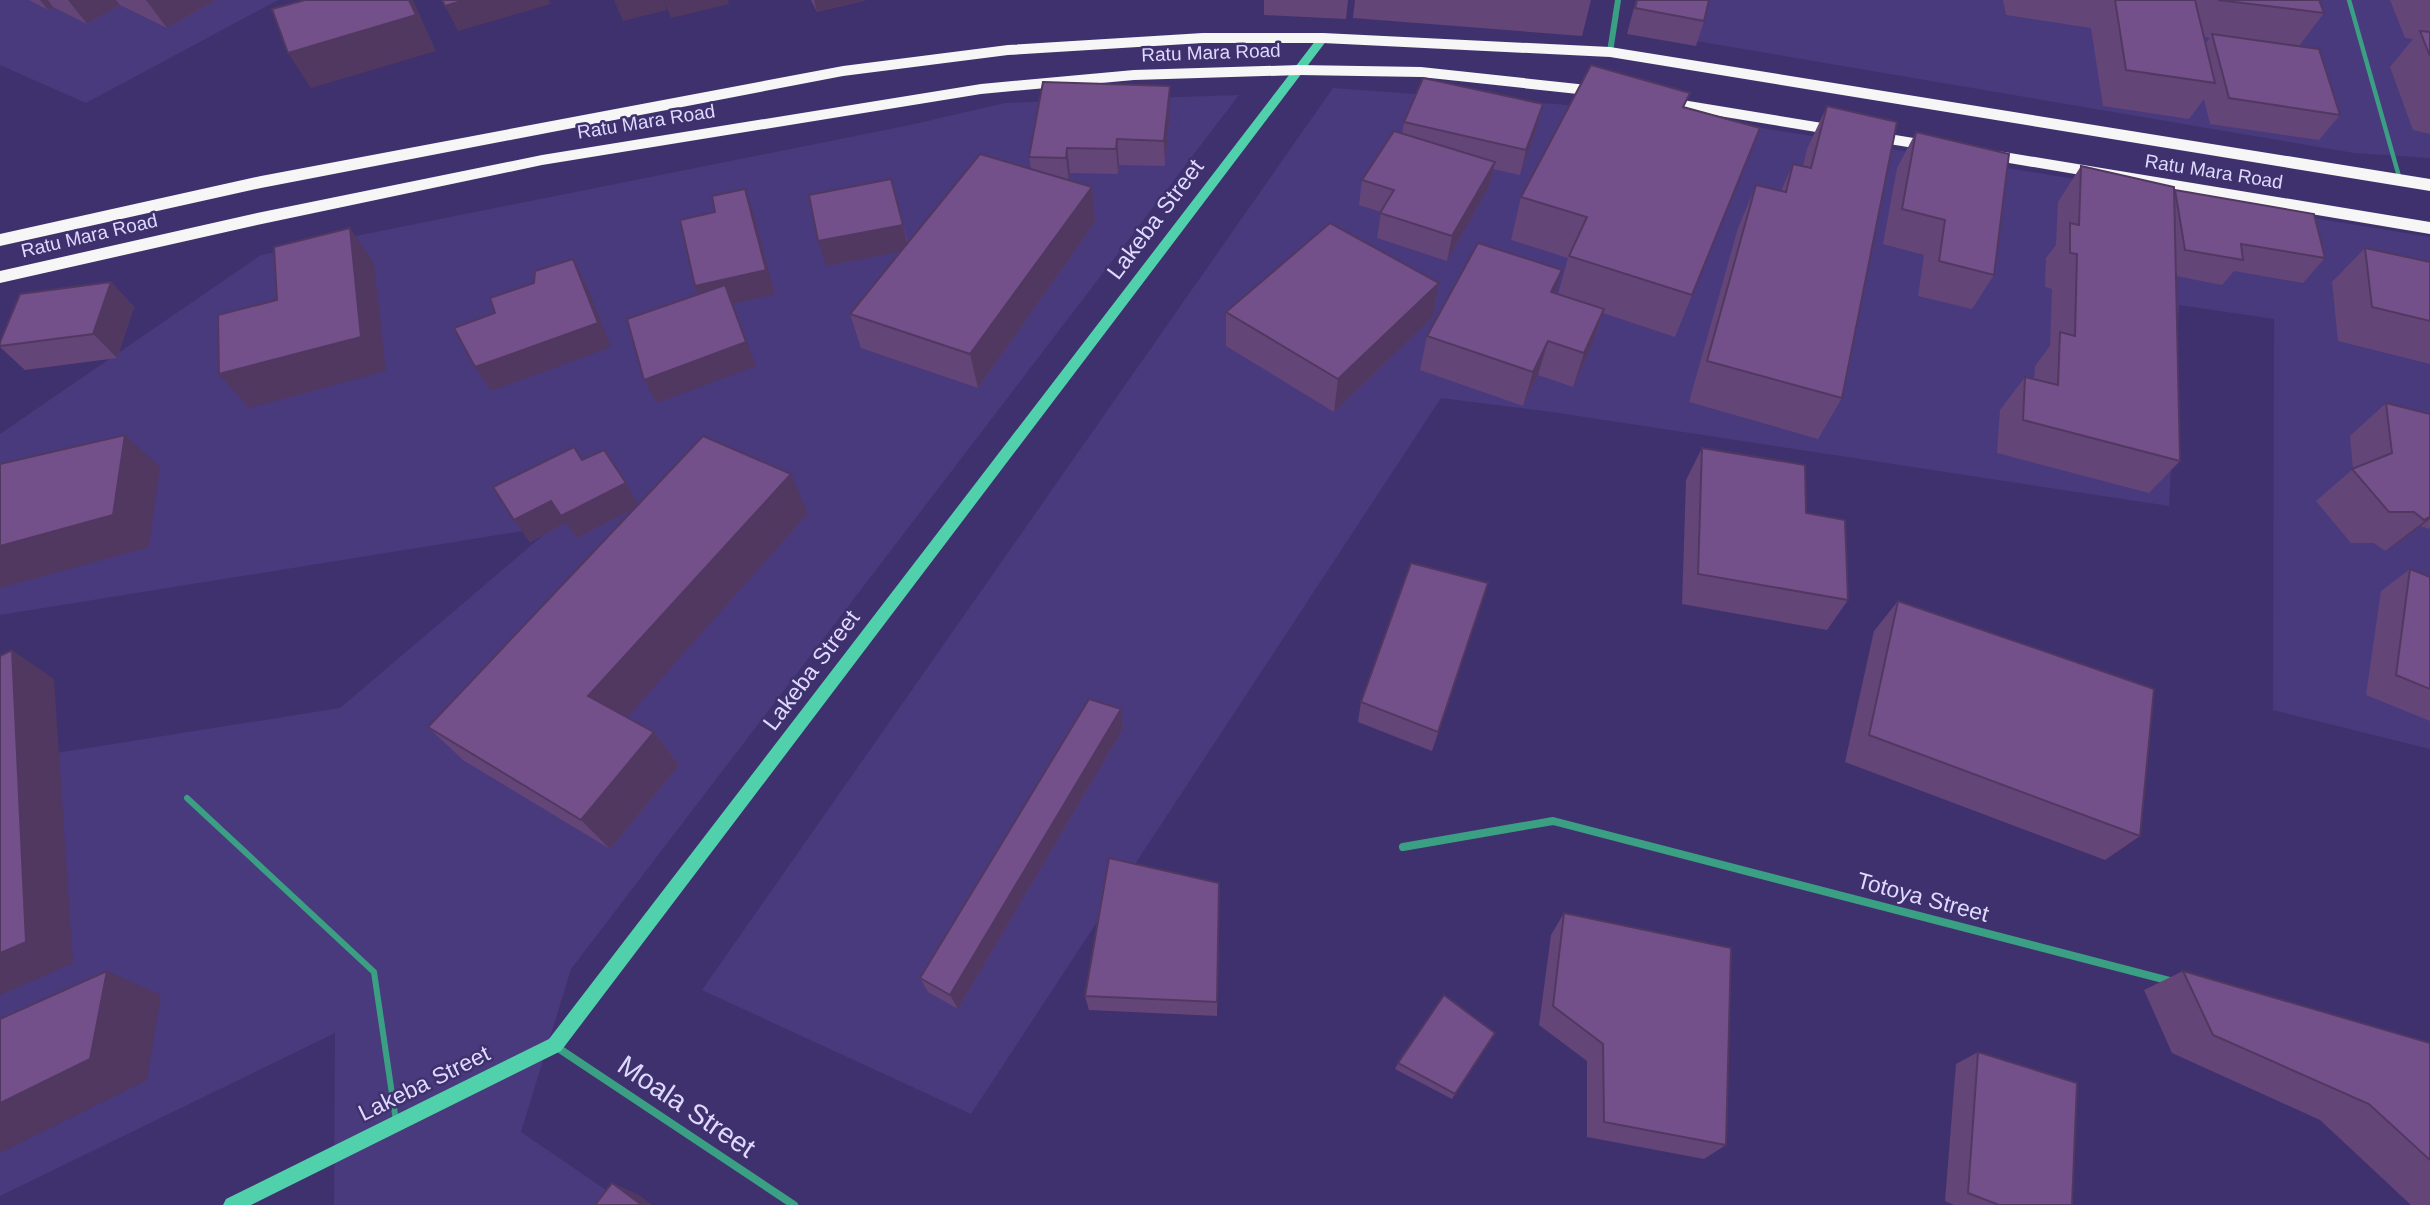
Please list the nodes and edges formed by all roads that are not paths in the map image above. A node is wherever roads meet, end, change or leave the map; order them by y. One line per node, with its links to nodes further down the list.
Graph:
1 (1618, 0): 5 (street)
2 (2349, 0): 6 (lane)
3 (1324, 38): 4 (main road, Lakeba Street); 5 (highway, Ratu Mara Road); 9 (highway, Ratu Mara Road)
4 (1299, 71): 5 (highway, Ratu Mara Road); 10 (highway, Ratu Mara Road); 14 (main road, Lakeba Street)
5 (1616, 80): 6 (highway, Ratu Mara Road); 8 (highway, Ratu Mara Road)
6 (2400, 180): 7 (highway, Ratu Mara Road)
7 (2430, 185)
8 (2430, 228)
9 (0, 240)
10 (0, 277)
11 (187, 798): 15 (lane)
12 (1403, 847): 13 (street, Totoya Street)
13 (2187, 986)
14 (555, 1045): 15 (main road, Lakeba Street); 17 (street, Moala Street)
15 (396, 1124): 16 (main road, Lakeba Street)
16 (232, 1205)
17 (794, 1205)

